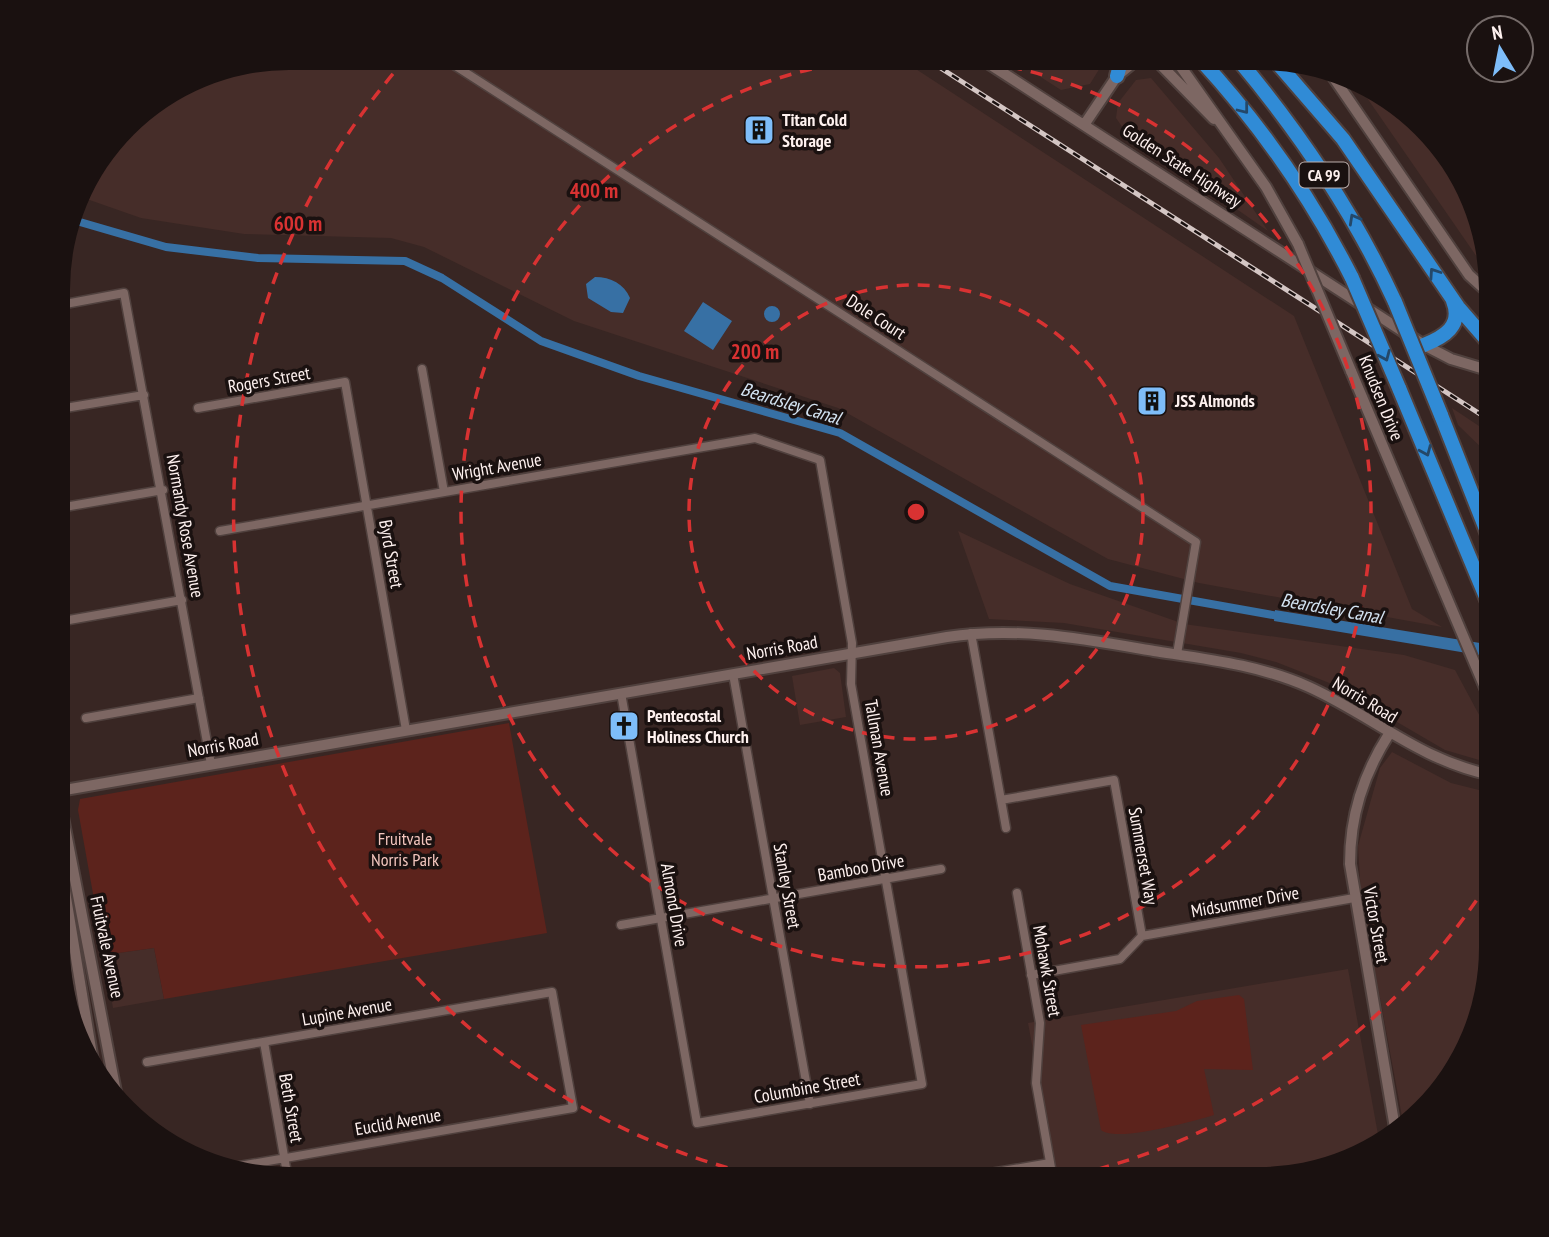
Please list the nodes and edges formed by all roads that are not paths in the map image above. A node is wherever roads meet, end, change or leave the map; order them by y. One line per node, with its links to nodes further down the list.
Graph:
1 (462, 70): 37 (street, Dole Court)
2 (999, 70): 13 (street, Golden State Highway)
3 (1119, 70): 10 (highway)
4 (1124, 70): 10 (street)
5 (1165, 70): 12 (street, Knudsen Drive)
6 (1181, 70): 12 (street, Knudsen Drive)
7 (1210, 70): 32 (highway, CA 99, one-way to 32, bridge)
8 (1247, 70): 30 (highway, CA 99, one-way to 8, bridge)
9 (1285, 72): 15 (highway, one-way to 9)
10 (1117, 76): 13 (street)
11 (1339, 85): 14 (street)
12 (1216, 121): 39 (street, Knudsen Drive, bridge)
13 (1084, 125): 18 (street, Golden State Highway)
14 (1479, 284)
15 (1451, 298): 17 (highway); 18 (highway)
16 (70, 303): 22 (street, Normandy Rose Avenue)
17 (1479, 331)
18 (1424, 345): 19 (street)
19 (1479, 367)
20 (422, 369): 27 (street)
21 (345, 382): 24 (street, Rogers Street); 28 (street, Byrd Street)
22 (144, 395): 23 (street); 26 (street, Normandy Rose Avenue)
23 (70, 407)
24 (198, 408)
25 (779, 446): 27 (street, Wright Avenue); 36 (street, Tallman Avenue)
26 (163, 490): 29 (street); 33 (street, Normandy Rose Avenue)
27 (444, 492): 28 (street, Wright Avenue)
28 (367, 505): 31 (street, Wright Avenue); 43 (street, Byrd Street)
29 (70, 507)
30 (1479, 512)
31 (220, 531)
32 (1479, 580)
33 (182, 600): 34 (street); 41 (street, Normandy Rose Avenue)
34 (70, 620)
35 (971, 633): 36 (street, Norris Road); 37 (street, Norris Road); 48 (street)
36 (853, 653): 38 (street, Norris Road); 52 (street, Tallman Avenue)
37 (1177, 654): 44 (street, Norris Road)
38 (733, 674): 40 (street, Norris Road); 55 (street, Stanley Street)
39 (1479, 677)
40 (621, 693): 43 (street, Norris Road); 56 (street, Almond Drive)
41 (200, 698): 42 (street); 45 (street, Normandy Rose Avenue)
42 (86, 718)
43 (406, 730): 45 (street, Norris Road)
44 (1389, 734): 46 (street, Norris Road); 54 (street, Victor Street)
45 (211, 764): 47 (street, Norris Road)
46 (1479, 772)
47 (70, 789)
48 (1001, 800): 49 (street); 59 (street, Summerset Way)
49 (1006, 828)
50 (70, 852): 61 (street, Fruitvale Avenue)
51 (942, 869): 52 (street, Bamboo Drive)
52 (886, 879): 55 (street, Bamboo Drive); 67 (street, Tallman Avenue)
53 (1017, 893): 60 (street, Mohawk Street)
54 (1354, 898): 59 (street, Midsummer Drive); 70 (street, Victor Street)
55 (773, 899): 56 (street, Bamboo Drive); 68 (street, Stanley Street)
56 (661, 919): 58 (street, Bamboo Drive); 71 (street, Almond Drive)
57 (70, 924): 62 (street, Fruitvale Avenue)
58 (621, 925)
59 (1142, 936): 60 (street)
60 (1031, 975): 73 (street, Mohawk Street)
61 (97, 985): 62 (street); 66 (street, Fruitvale Avenue)
62 (81, 988): 63 (street, Fruitvale Avenue)
63 (89, 1036)
64 (264, 1042): 65 (street, Lupine Avenue); 69 (street, Lupine Avenue); 72 (street, Beth Street)
65 (147, 1062)
66 (114, 1079)
67 (922, 1084): 68 (street, Columbine Street)
68 (810, 1104): 71 (street, Columbine Street)
69 (573, 1108): 72 (street, Euclid Avenue)
70 (1394, 1121)
71 (697, 1123)
72 (284, 1158): 74 (street, Euclid Avenue); 75 (street, Beth Street)
73 (1050, 1163): 76 (street); 77 (street, Mohawk Street)
74 (253, 1164)
75 (286, 1167)
76 (1026, 1167)
77 (1051, 1167)

